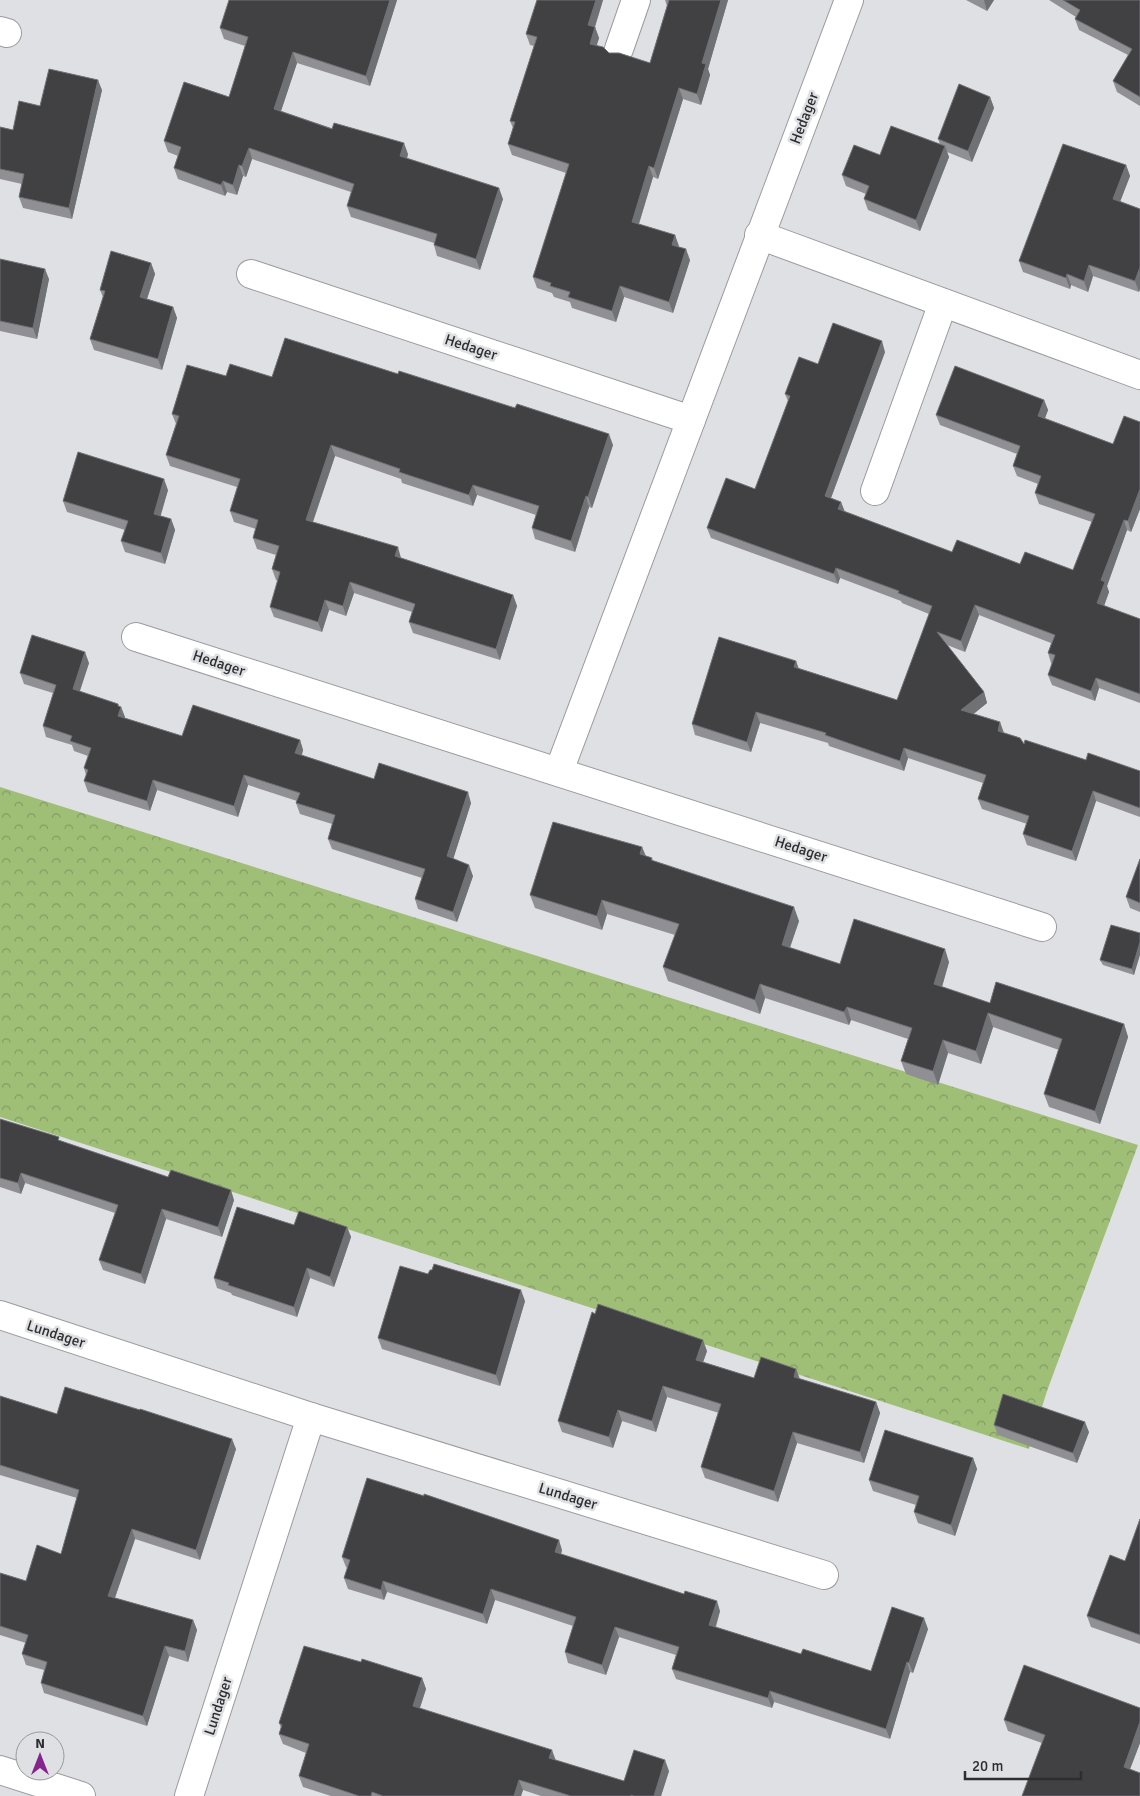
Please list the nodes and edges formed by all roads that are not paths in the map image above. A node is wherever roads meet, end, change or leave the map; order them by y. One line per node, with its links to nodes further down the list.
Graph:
1 (636, 0): 3 (street)
2 (849, 0): 4 (street, Hedager)
3 (620, 49)
4 (759, 235): 6 (street); 8 (street, Hedager)
5 (251, 274): 8 (street, Hedager)
6 (943, 303): 7 (street); 9 (street)
7 (1140, 375)
8 (691, 420): 11 (street, Hedager)
9 (874, 491)
10 (136, 637): 11 (street, Hedager)
11 (559, 771): 12 (street, Hedager)
12 (1042, 927)
13 (0, 1315): 14 (street, Lundager)
14 (311, 1417): 15 (street, Lundager); 18 (street, Lundager)
15 (824, 1575)
16 (0, 1770): 17 (street)
17 (81, 1796)
18 (189, 1796)

